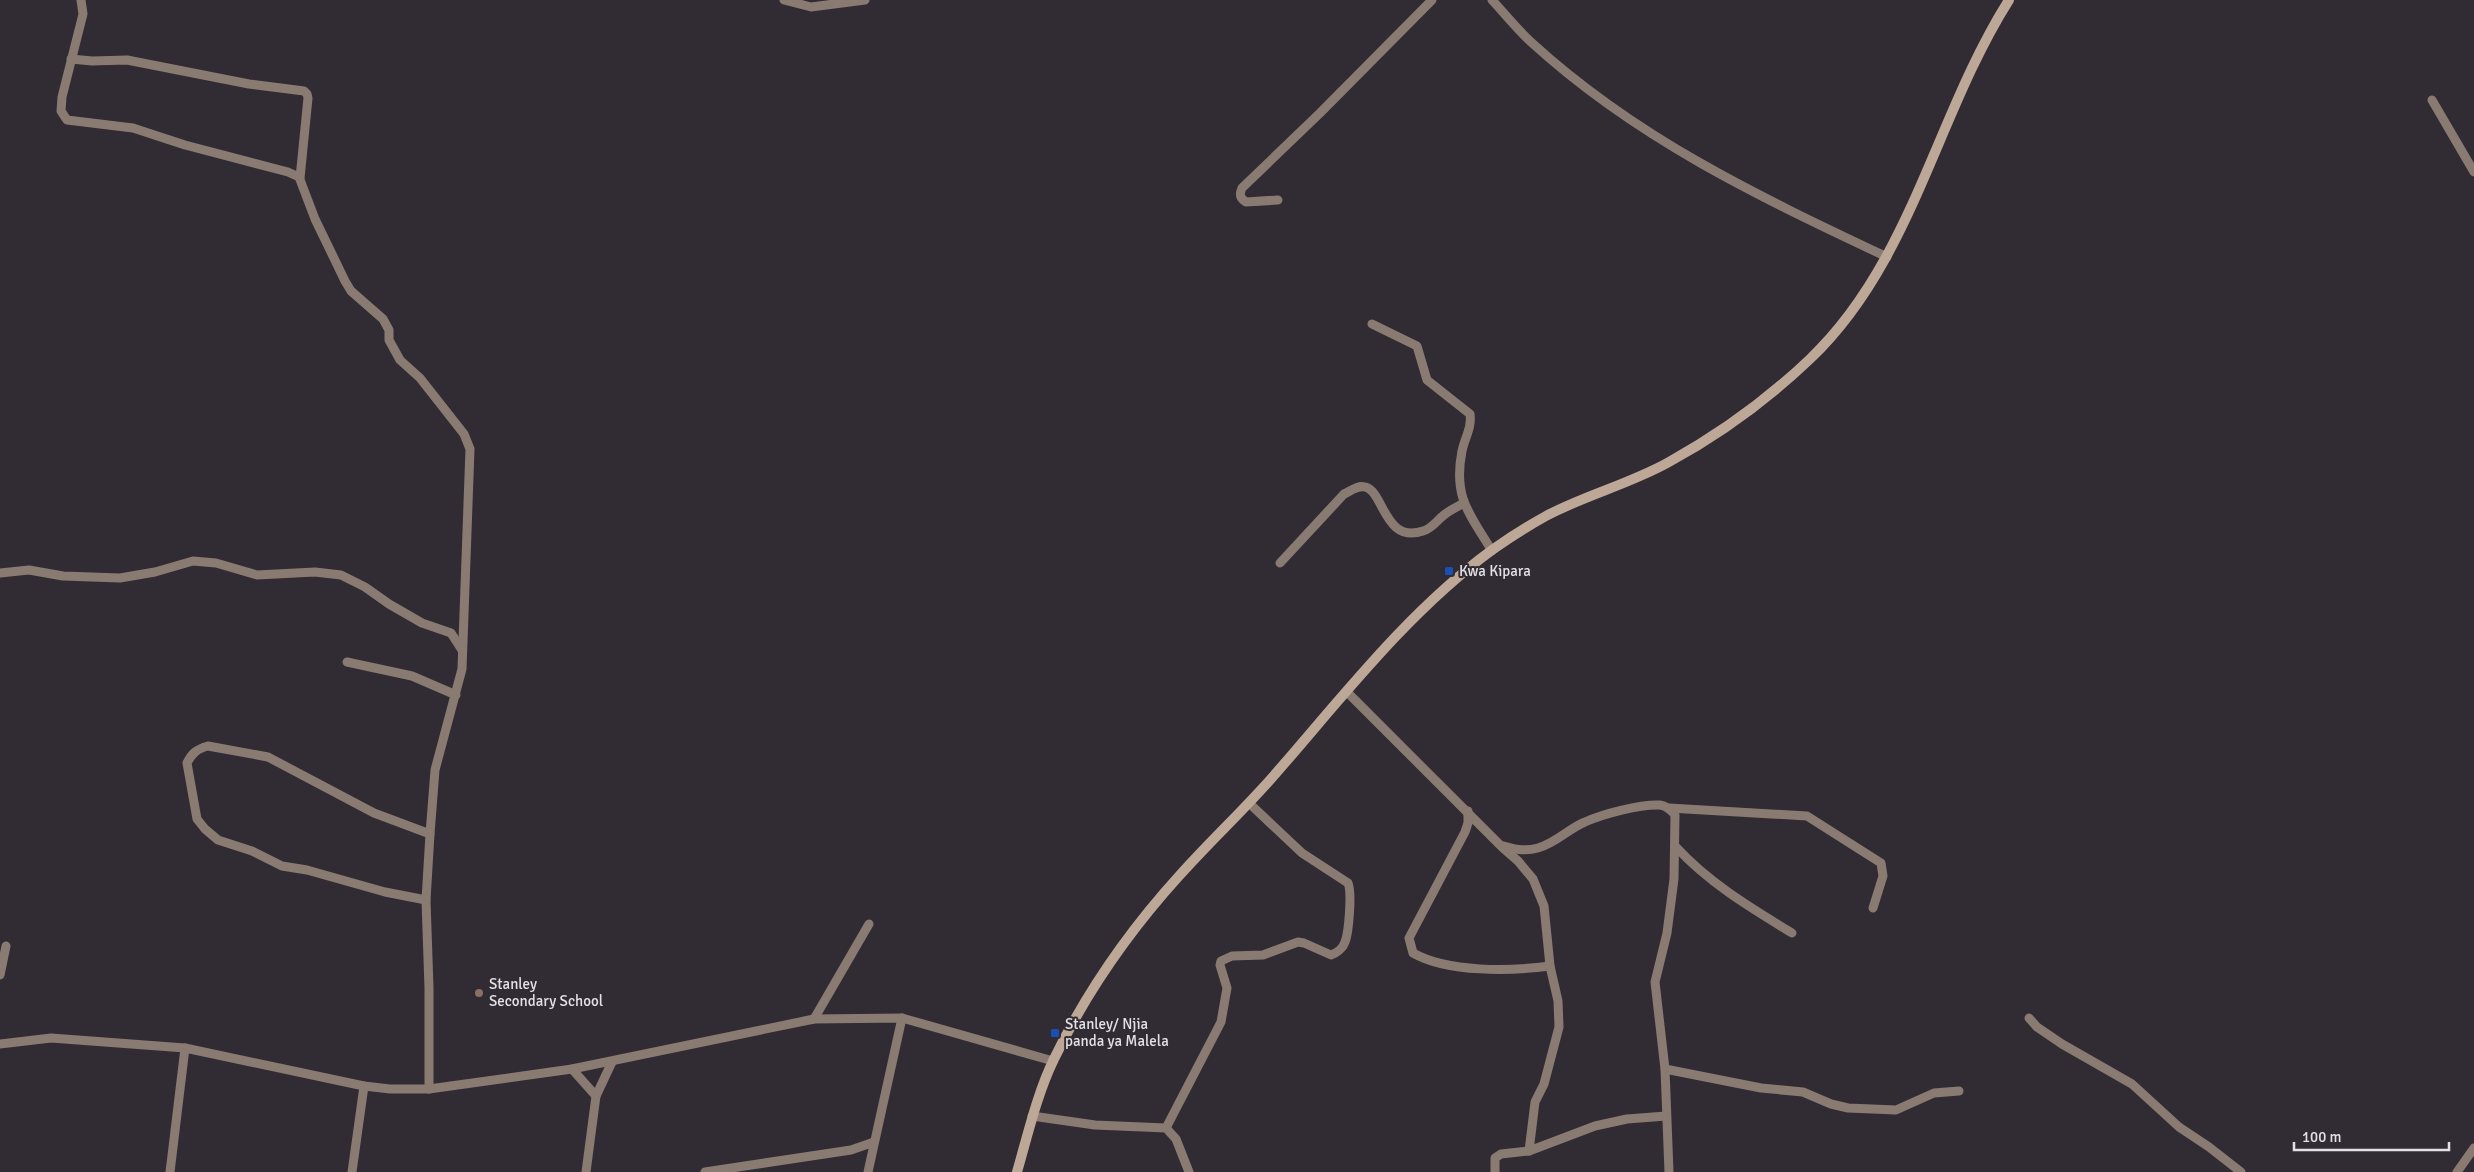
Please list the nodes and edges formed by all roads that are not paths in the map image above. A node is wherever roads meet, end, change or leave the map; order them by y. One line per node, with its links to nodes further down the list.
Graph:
1 (81, 0): 7 (street)
2 (784, 0): 3 (street)
3 (865, 0)
4 (1432, 0): 11 (street)
5 (1492, 0): 12 (street)
6 (2009, 0): 12 (main road)
7 (71, 59): 10 (street); 10 (street)
8 (2432, 100): 9 (street)
9 (2474, 172)
10 (300, 178): 18 (street)
11 (1278, 200)
12 (1887, 256): 15 (main road)
13 (1372, 324): 14 (street)
14 (1464, 503): 15 (street); 16 (street)
15 (1492, 551): 20 (main road)
16 (1280, 563)
17 (0, 572): 18 (street)
18 (463, 650): 21 (street)
19 (347, 662): 21 (street)
20 (1347, 692): 22 (main road); 24 (street)
21 (456, 695): 25 (street)
22 (1250, 804): 40 (main road); 50 (street)
23 (1669, 808): 26 (street); 27 (street); 29 (street)
24 (1468, 811): 26 (street); 33 (street)
25 (430, 834): 28 (street); 28 (street)
26 (1500, 845): 33 (street)
27 (1676, 847): 31 (street); 43 (street)
28 (426, 900): 45 (street)
29 (1873, 908)
30 (869, 924): 37 (street)
31 (1792, 933)
32 (6, 946): 34 (street)
33 (1550, 966): 53 (street)
34 (0, 975)
35 (902, 1018): 37 (street); 40 (street); 51 (street)
36 (2029, 1018): 66 (street)
37 (814, 1019): 41 (street)
38 (0, 1044): 39 (street)
39 (185, 1048): 44 (street); 56 (street)
40 (1053, 1061): 48 (main road)
41 (612, 1062): 42 (street); 47 (street)
42 (572, 1069): 45 (street); 47 (street)
43 (1665, 1070): 46 (street); 49 (street)
44 (364, 1086): 45 (street); 57 (street)
45 (429, 1089)
46 (1959, 1091)
47 (596, 1096): 58 (street)
48 (1032, 1116): 50 (street); 62 (main road)
49 (1666, 1116): 53 (street); 65 (street)
50 (1166, 1128): 63 (street)
51 (874, 1142): 54 (street); 61 (street)
52 (2474, 1148): 67 (street)
53 (1529, 1151): 64 (street)
54 (762, 1162): 55 (street); 60 (street)
55 (728, 1170): 59 (street)
56 (170, 1172)
57 (352, 1172)
58 (586, 1172)
59 (705, 1172)
60 (754, 1172)
61 (868, 1172)
62 (1017, 1172)
63 (1188, 1172)
64 (1495, 1172)
65 (1669, 1172)
66 (2241, 1172)
67 (2457, 1172)

